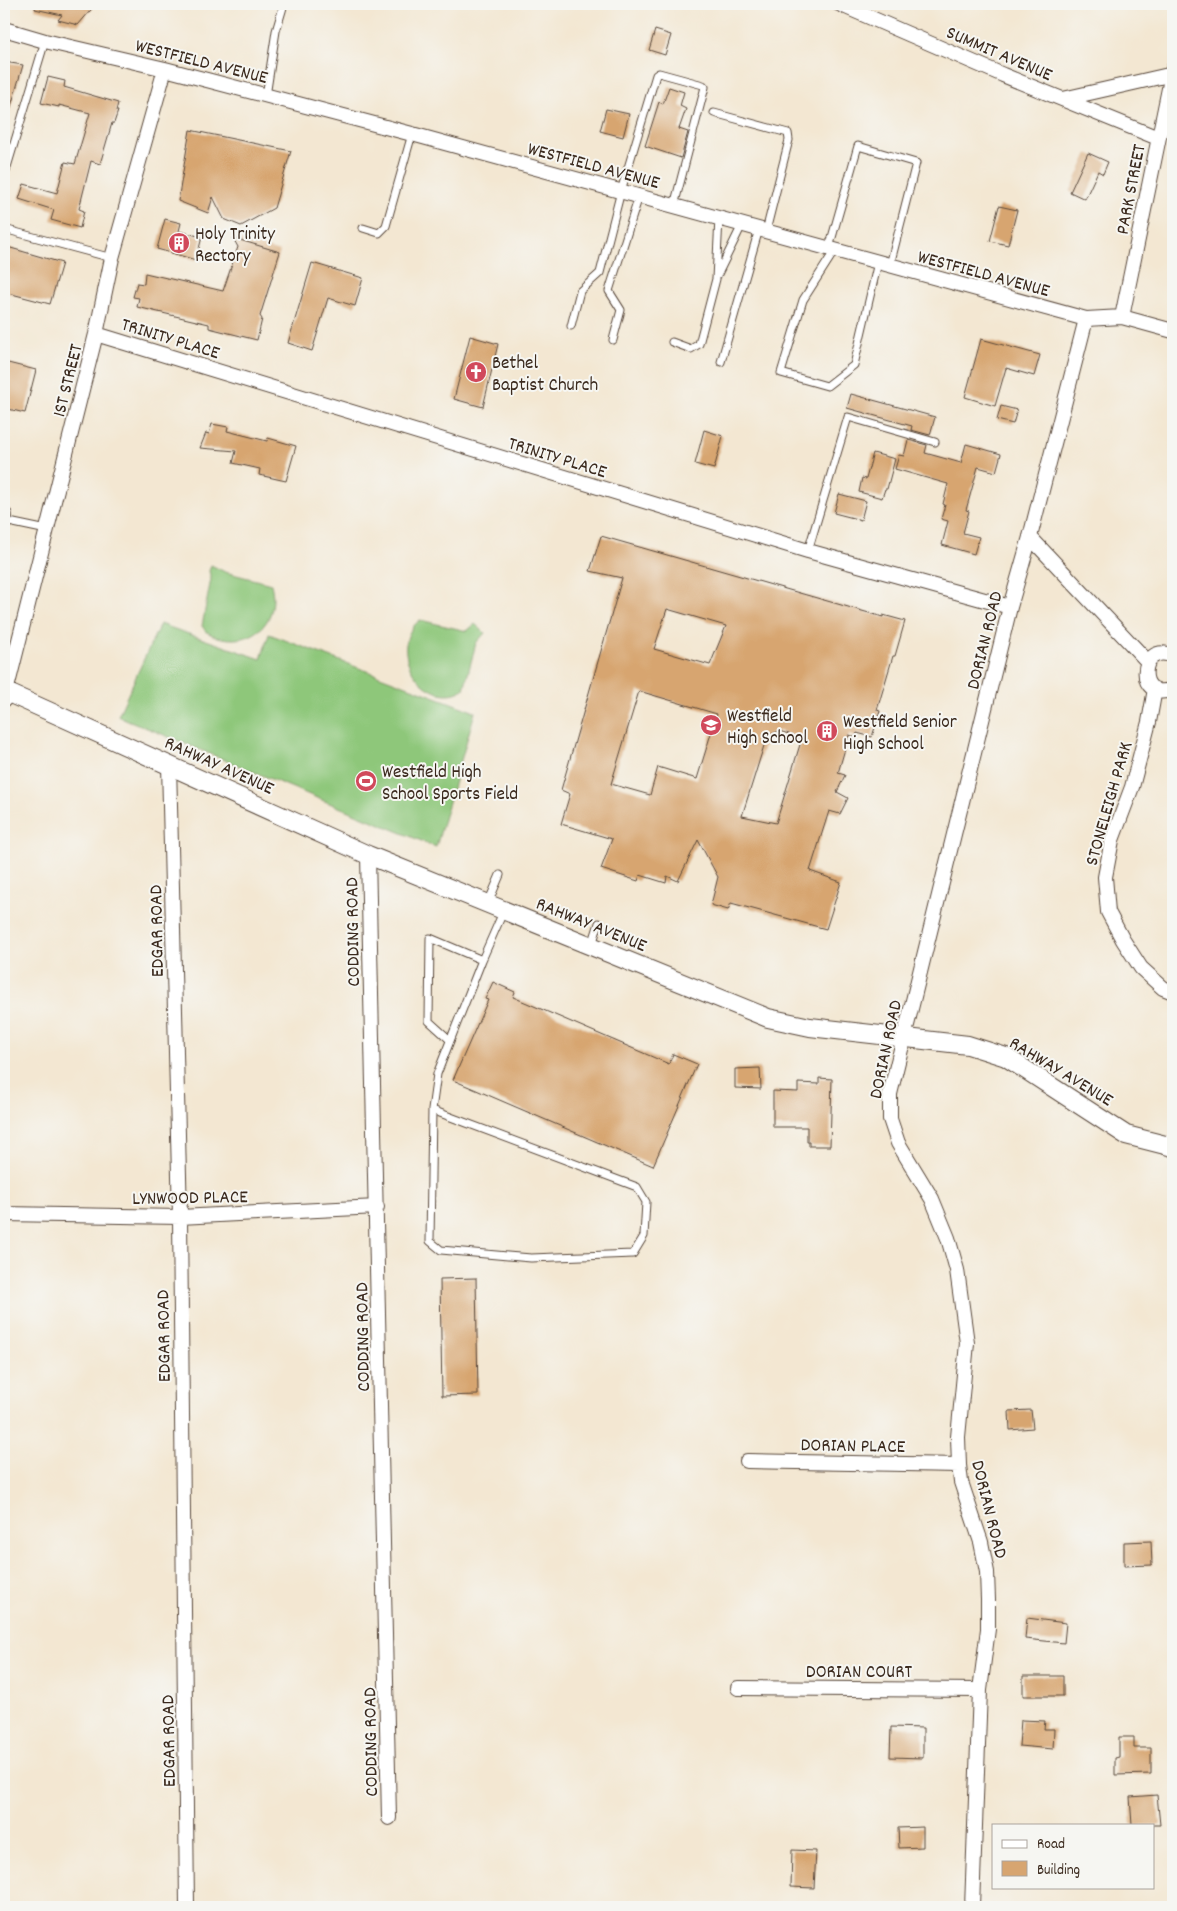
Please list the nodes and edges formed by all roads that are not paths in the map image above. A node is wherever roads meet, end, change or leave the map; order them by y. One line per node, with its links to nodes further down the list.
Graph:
1 (284, 4): 7 (lane)
2 (839, 4): 8 (street, SUMMIT AVENUE)
3 (4, 29): 4 (street, WESTFIELD AVENUE)
4 (45, 41): 5 (street, WESTFIELD AVENUE); 12 (lane)
5 (165, 69): 7 (street, WESTFIELD AVENUE); 22 (street, 1ST STREET)
6 (1173, 72): 8 (street, SUMMIT AVENUE); 11 (street, PARK STREET)
7 (266, 96): 10 (street, WESTFIELD AVENUE)
8 (1063, 99): 11 (street, SUMMIT AVENUE)
9 (714, 113): 20 (lane)
10 (412, 134): 13 (street, WESTFIELD AVENUE); 18 (lane)
11 (1158, 138): 25 (street, PARK STREET)
12 (4, 177)
13 (621, 191): 14 (street, WESTFIELD AVENUE); 15 (lane); 27 (lane)
14 (639, 196): 15 (street, WESTFIELD AVENUE); 30 (lane)
15 (674, 206): 16 (street, WESTFIELD AVENUE)
16 (719, 218): 17 (street, WESTFIELD AVENUE); 24 (lane)
17 (742, 225): 20 (street, WESTFIELD AVENUE); 24 (lane)
18 (363, 228)
19 (4, 229): 22 (lane)
20 (762, 230): 21 (street, WESTFIELD AVENUE); 32 (lane)
21 (832, 249): 23 (street, WESTFIELD AVENUE); 23 (lane); 23 (lane)
22 (112, 258): 29 (street, 1ST STREET)
23 (884, 264): 26 (street, WESTFIELD AVENUE)
24 (716, 278): 31 (lane)
25 (1122, 317): 26 (street, WESTFIELD AVENUE); 28 (street, WESTFIELD AVENUE)
26 (1086, 319): 38 (street, DORIAN ROAD)
27 (571, 326)
28 (1173, 332)
29 (96, 334): 37 (street, 1ST STREET); 39 (street, TRINITY PLACE)
30 (613, 340)
31 (672, 342)
32 (721, 362)
33 (935, 442): 39 (lane)
34 (4, 510): 35 (lane)
35 (9, 522): 36 (lane); 37 (lane)
36 (4, 529)
37 (47, 530): 45 (street, 1ST STREET)
38 (1030, 537): 40 (street, DORIAN ROAD); 42 (street)
39 (808, 551): 40 (street, TRINITY PLACE)
40 (1010, 607): 54 (street, DORIAN ROAD)
41 (1173, 656): 42 (street)
42 (1148, 662): 43 (street)
43 (1154, 689): 44 (street); 53 (street, STONELEIGH PARK)
44 (1173, 689)
45 (5, 694): 46 (street, RAHWAY AVENUE)
46 (170, 764): 47 (street, RAHWAY AVENUE); 60 (street, EDGAR ROAD)
47 (368, 855): 49 (street, RAHWAY AVENUE); 58 (street, CODDING ROAD)
48 (500, 875): 49 (lane)
49 (496, 907): 51 (street, RAHWAY AVENUE); 52 (lane)
50 (599, 923): 51 (lane)
51 (592, 946): 54 (street, RAHWAY AVENUE)
52 (482, 960): 55 (lane); 55 (lane)
53 (1173, 992)
54 (903, 1038): 57 (street, RAHWAY AVENUE); 62 (street, DORIAN ROAD)
55 (450, 1040): 56 (lane)
56 (432, 1110): 56 (lane)
57 (1173, 1147)
58 (377, 1206): 60 (street, LYNWOOD PLACE); 65 (street, CODDING ROAD)
59 (4, 1214): 60 (street, LYNWOOD PLACE)
60 (180, 1217): 66 (street, EDGAR ROAD)
61 (747, 1461): 62 (street, DORIAN PLACE)
62 (959, 1465): 64 (street, DORIAN ROAD)
63 (738, 1688): 64 (street, DORIAN COURT)
64 (980, 1690): 67 (street, DORIAN ROAD)
65 (389, 1818)
66 (187, 1907)
67 (972, 1907)

